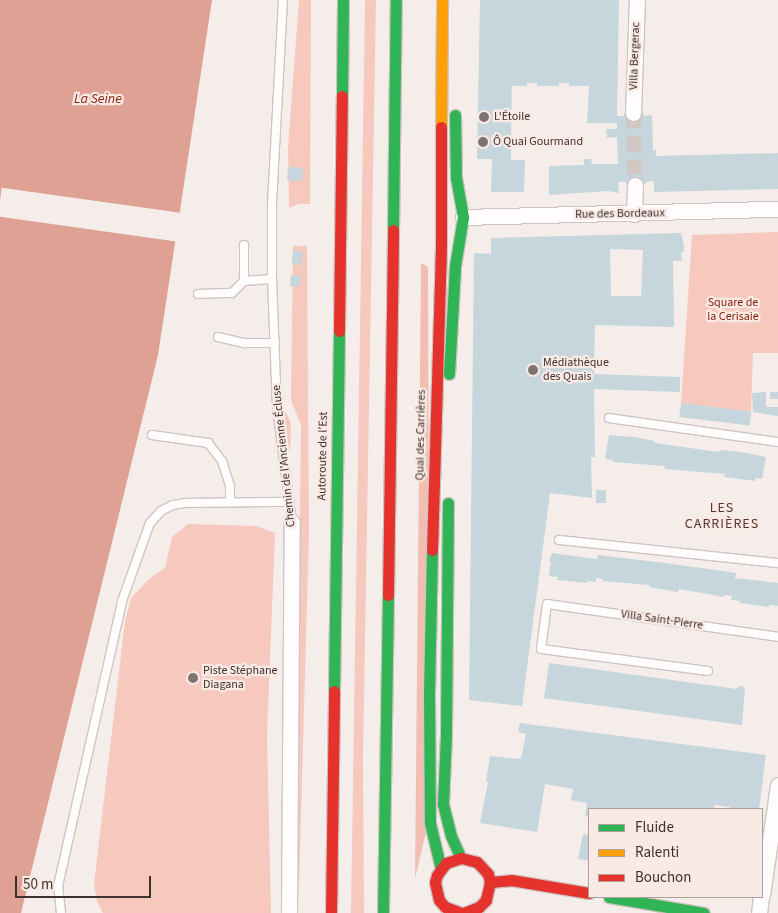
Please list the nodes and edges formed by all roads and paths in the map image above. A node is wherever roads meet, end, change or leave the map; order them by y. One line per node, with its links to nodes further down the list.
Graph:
1 (283, 0): 17 (lane, Chemin de l'Ancienne Écluse)
2 (344, 0): 46 (main road, Autoroute de l’Est)
3 (396, 0): 47 (main road)
4 (442, 0): 12 (main road, Quai des Carrières)
5 (452, 0): 7 (main road)
6 (637, 0): 9 (street, Villa Bergerac)
7 (454, 67)
8 (454, 105): 14 (main road)
9 (633, 113)
10 (635, 185): 13 (street)
11 (778, 210): 13 (street, Rue des Bordeaux)
12 (441, 211): 14 (main road); 15 (main road, Quai des Carrières)
13 (634, 214): 14 (street, Rue des Bordeaux)
14 (462, 218): 15 (main road); 22 (main road)
15 (441, 225): 36 (main road, Quai des Carrières)
16 (244, 245): 18 (lane)
17 (272, 279): 18 (lane); 21 (lane, Chemin de l'Ancienne Écluse)
18 (244, 280): 19 (lane)
19 (198, 294)
20 (218, 337): 21 (lane)
21 (274, 343): 28 (lane, Chemin de l'Ancienne Écluse)
22 (450, 382)
23 (609, 418): 25 (lane)
24 (152, 435): 27 (lane)
25 (778, 442)
26 (448, 489): 35 (main road)
27 (230, 502): 28 (lane); 44 (lane)
28 (289, 502): 29 (lane, Chemin de l'Ancienne Écluse)
29 (292, 522): 45 (street, Chemin de l'Ancienne Écluse)
30 (559, 540): 31 (lane)
31 (778, 563)
32 (778, 636): 33 (lane, Villa Saint-Pierre)
33 (708, 671)
34 (778, 785): 38 (street)
35 (461, 858): 36 (main road); 37 (main road)
36 (441, 869): 42 (main road)
37 (490, 882): 39 (main road); 49 (main road)
38 (763, 889)
39 (588, 893)
40 (614, 898): 43 (main road)
41 (762, 898): 51 (street)
42 (439, 900): 48 (main road); 49 (main road)
43 (686, 912): 50 (main road)
44 (61, 913)
45 (289, 913)
46 (331, 913)
47 (383, 913)
48 (436, 913)
49 (462, 913)
50 (704, 913)
51 (759, 913)

